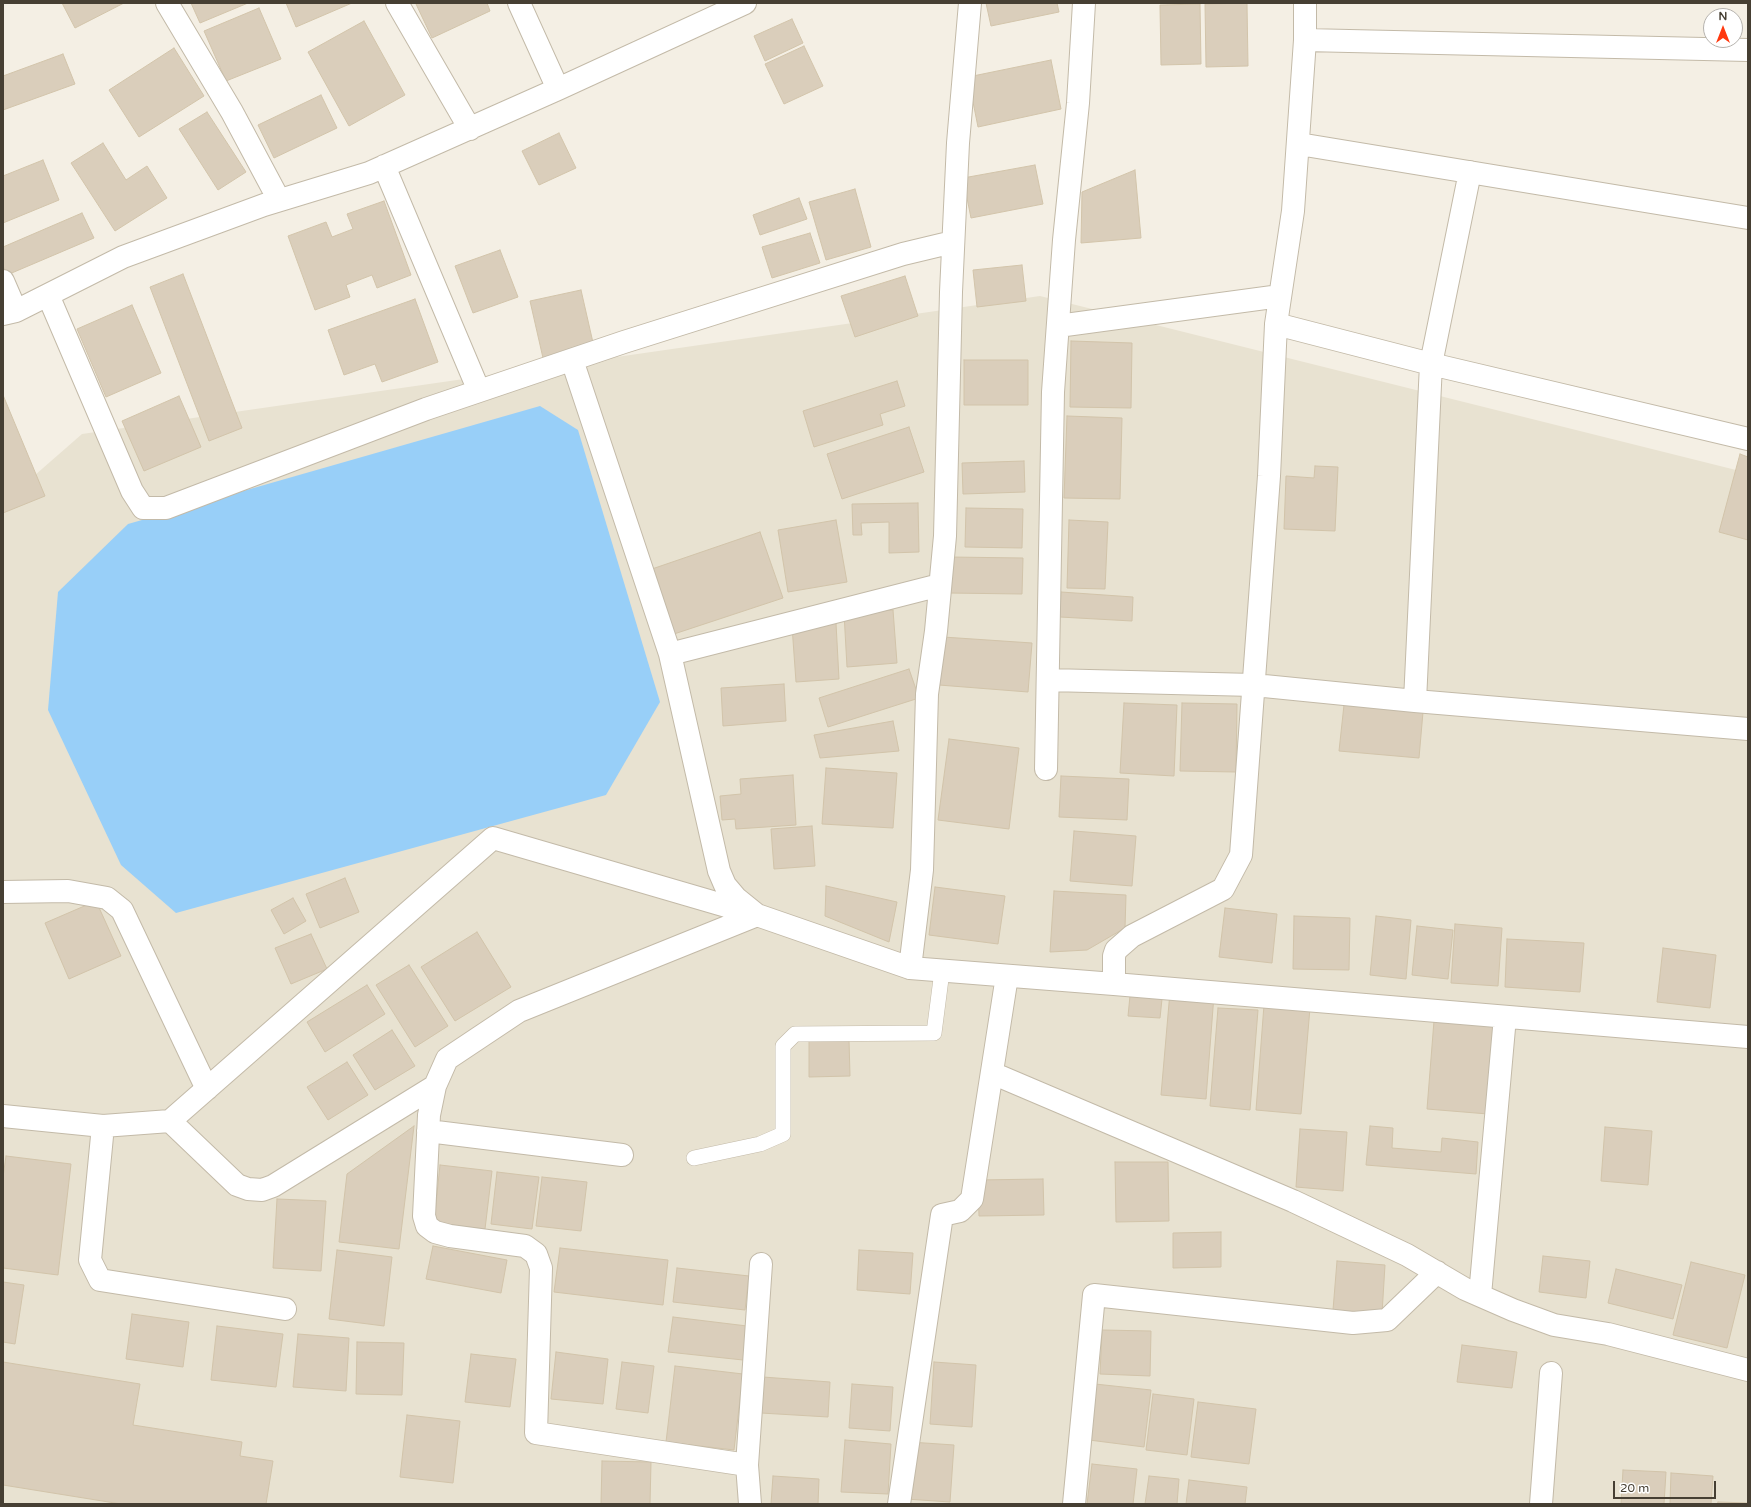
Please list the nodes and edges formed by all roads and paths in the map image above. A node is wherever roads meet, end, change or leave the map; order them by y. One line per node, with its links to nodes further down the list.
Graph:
1 (167, 3): 15 (street)
2 (397, 3): 11 (street)
3 (519, 3): 10 (street)
4 (745, 3): 10 (street)
5 (970, 3): 17 (street)
6 (1084, 3): 23 (street)
7 (1305, 3): 8 (street)
8 (1305, 40): 9 (street); 12 (street)
9 (1748, 50)
10 (558, 90): 11 (street)
11 (470, 129): 13 (street)
12 (1299, 144): 14 (street); 20 (street)
13 (384, 166): 15 (street); 26 (street)
14 (1470, 172): 16 (street); 25 (street)
15 (280, 200): 19 (street)
16 (1748, 218)
17 (953, 242): 24 (street); 28 (street)
18 (3, 281): 21 (street)
19 (48, 295): 21 (street); 26 (street)
20 (1280, 296): 22 (street); 23 (street)
21 (10, 313)
22 (1276, 324): 25 (street); 31 (street)
23 (1058, 326): 30 (street)
24 (572, 360): 26 (street); 29 (street)
25 (1431, 364): 27 (street); 32 (street)
26 (479, 391)
27 (1748, 439)
28 (940, 585): 29 (street); 37 (street)
29 (670, 654): 36 (street)
30 (1048, 680): 31 (street); 34 (street)
31 (1254, 685): 32 (street); 40 (street)
32 (1415, 701): 33 (street)
33 (1748, 729)
34 (1046, 769)
35 (3, 892): 45 (street)
36 (757, 915): 37 (street); 44 (street); 45 (street)
37 (910, 968): 38 (street)
38 (942, 971): 39 (street); 51 (lane)
39 (1007, 976): 40 (street); 43 (street)
40 (1114, 984): 41 (street)
41 (1505, 1017): 42 (street); 54 (street)
42 (1748, 1037)
43 (992, 1073): 53 (street); 60 (street)
44 (435, 1086): 47 (street); 49 (street)
45 (207, 1089): 47 (street)
46 (3, 1116): 48 (street)
47 (170, 1121): 48 (street)
48 (103, 1126): 55 (street)
49 (428, 1131): 50 (street); 58 (street)
50 (622, 1155)
51 (694, 1158)
52 (762, 1264): 58 (street)
53 (1437, 1272): 54 (street); 61 (street)
54 (1480, 1295): 56 (street)
55 (285, 1309)
56 (1748, 1370)
57 (1551, 1373): 62 (street)
58 (747, 1465): 59 (street)
59 (750, 1504)
60 (899, 1504)
61 (1074, 1504)
62 (1541, 1504)

